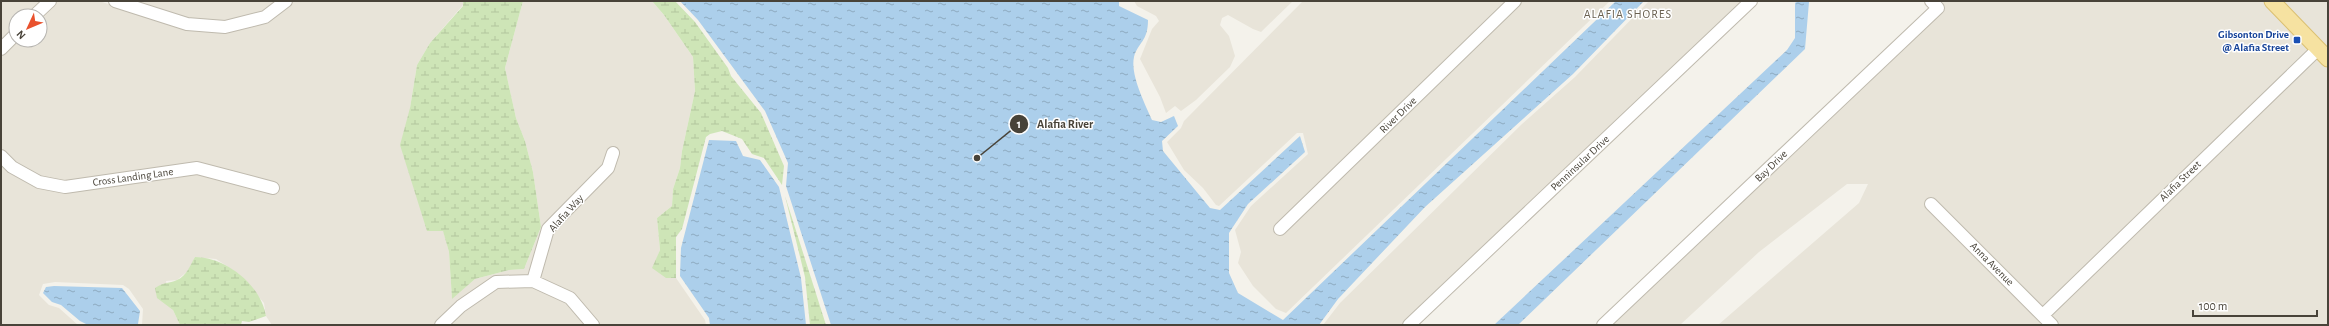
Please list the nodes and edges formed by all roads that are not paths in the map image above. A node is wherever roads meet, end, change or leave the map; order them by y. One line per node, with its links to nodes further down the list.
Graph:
1 (50, 1): 8 (street)
2 (115, 1): 3 (street)
3 (286, 1)
4 (1515, 1): 14 (street, River Drive)
5 (1751, 1): 19 (street, Penninsular Drive)
6 (2272, 1): 9 (main road)
7 (1934, 4): 20 (street, Bay Drive)
8 (43, 8)
9 (2323, 54): 16 (street, Alafia Street)
10 (613, 153): 15 (street, Alafia Way)
11 (1, 156): 12 (street, Cross Landing Lane)
12 (272, 188)
13 (1931, 204): 16 (street, Anna Avenue)
14 (1280, 229)
15 (533, 281): 17 (street); 18 (street)
16 (2043, 315): 21 (street, Anna Avenue)
17 (441, 325)
18 (593, 325)
19 (1409, 325)
20 (1604, 325)
21 (2052, 325)

